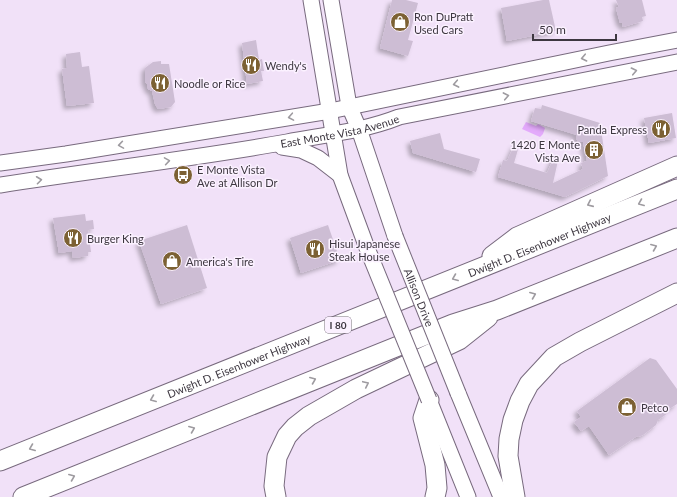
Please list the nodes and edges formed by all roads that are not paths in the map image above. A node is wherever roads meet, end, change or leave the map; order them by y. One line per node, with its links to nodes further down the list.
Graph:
1 (311, 0): 10 (main road)
2 (331, 0): 9 (main road, Allison Drive)
3 (677, 40): 5 (main road, East Monte Vista Avenue)
4 (677, 50): 7 (main road)
5 (609, 53): 8 (main road); 9 (main road, East Monte Vista Avenue, one-way to 9)
6 (677, 62): 7 (main road, East Monte Vista Avenue, one-way to 6)
7 (612, 75): 8 (main road, East Monte Vista Avenue)
8 (542, 89): 11 (main road, East Monte Vista Avenue, one-way to 8)
9 (349, 106): 10 (main road, East Monte Vista Avenue); 11 (main road, Allison Drive)
10 (330, 111): 12 (main road); 14 (main road, East Monte Vista Avenue, one-way to 14)
11 (359, 129): 12 (main road, East Monte Vista Avenue); 29 (main road, Allison Drive, bridge)
12 (333, 134): 13 (main road, East Monte Vista Avenue); 16 (main road)
13 (271, 145): 16 (main road); 17 (main road, East Monte Vista Avenue, one-way to 13)
14 (0, 163)
15 (677, 166): 20 (highway, one-way to 20)
16 (340, 175): 23 (main road, bridge)
17 (0, 185)
18 (677, 189): 20 (highway, Dwight D. Eisenhower Highway / I 80, one-way to 20)
19 (677, 238): 22 (highway, one-way to 19)
20 (476, 269): 24 (highway, Dwight D. Eisenhower Highway / I 80, one-way to 24)
21 (677, 293): 30 (highway)
22 (497, 310): 25 (highway, one-way to 22); 26 (highway, one-way to 22)
23 (429, 400): 27 (highway); 28 (main road)
24 (0, 461)
25 (22, 497)
26 (276, 497)
27 (435, 497)
28 (468, 497)
29 (501, 497)
30 (515, 497)

